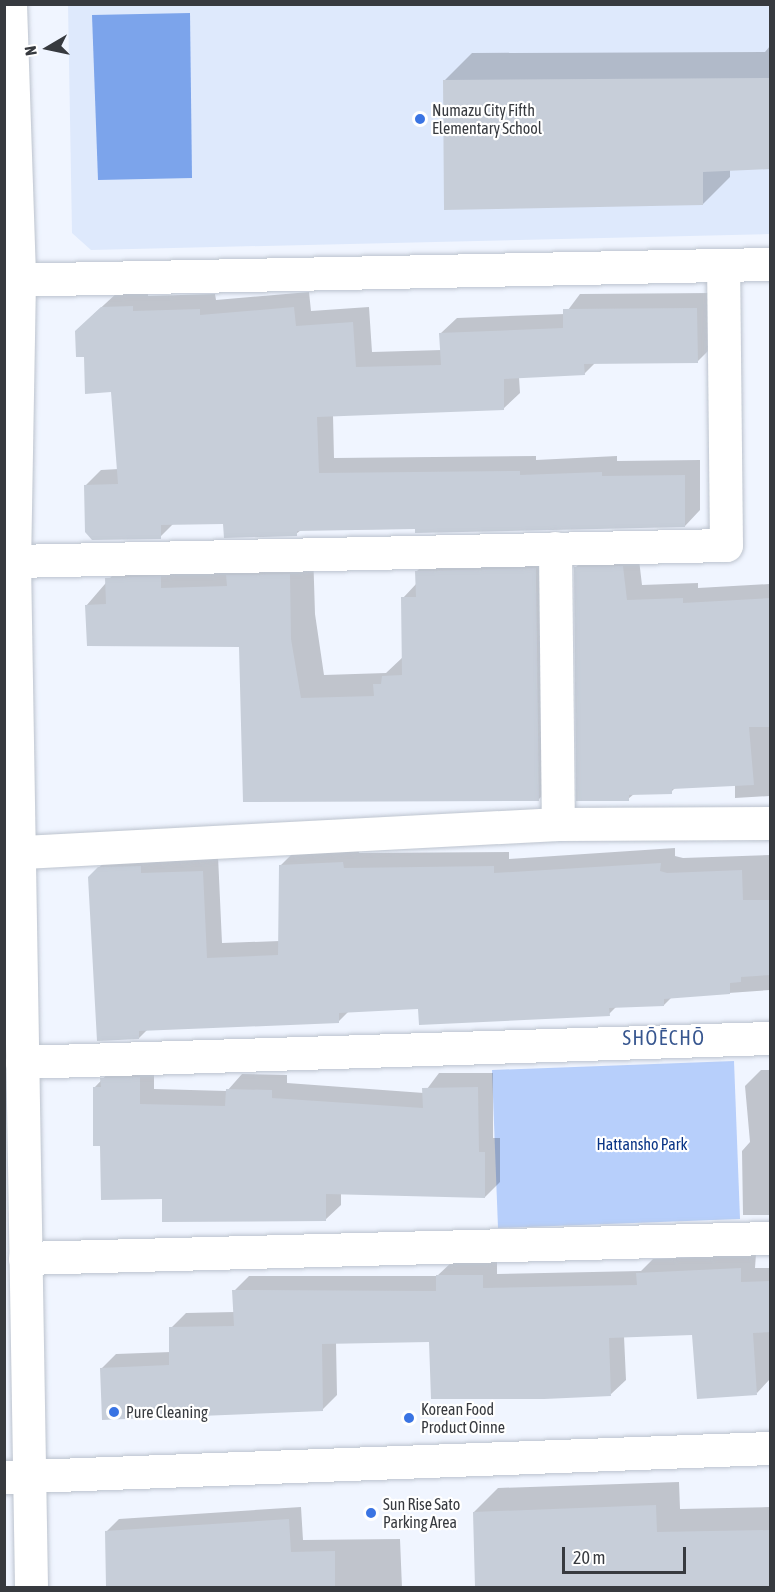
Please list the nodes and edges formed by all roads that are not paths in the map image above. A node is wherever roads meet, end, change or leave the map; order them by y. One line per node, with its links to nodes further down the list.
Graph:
1 (10, 4): 4 (street)
2 (771, 264): 3 (street)
3 (723, 266): 4 (street); 5 (street)
4 (12, 280): 6 (street)
5 (555, 548): 6 (street); 8 (street)
6 (14, 561): 9 (street)
7 (771, 823): 8 (street)
8 (558, 824): 9 (street)
9 (11, 853): 11 (street)
10 (771, 1038): 11 (street)
11 (22, 1062): 13 (street)
12 (771, 1238): 13 (street)
13 (25, 1258): 15 (street)
14 (771, 1448): 15 (street)
15 (17, 1476): 16 (street)
16 (31, 1587)

